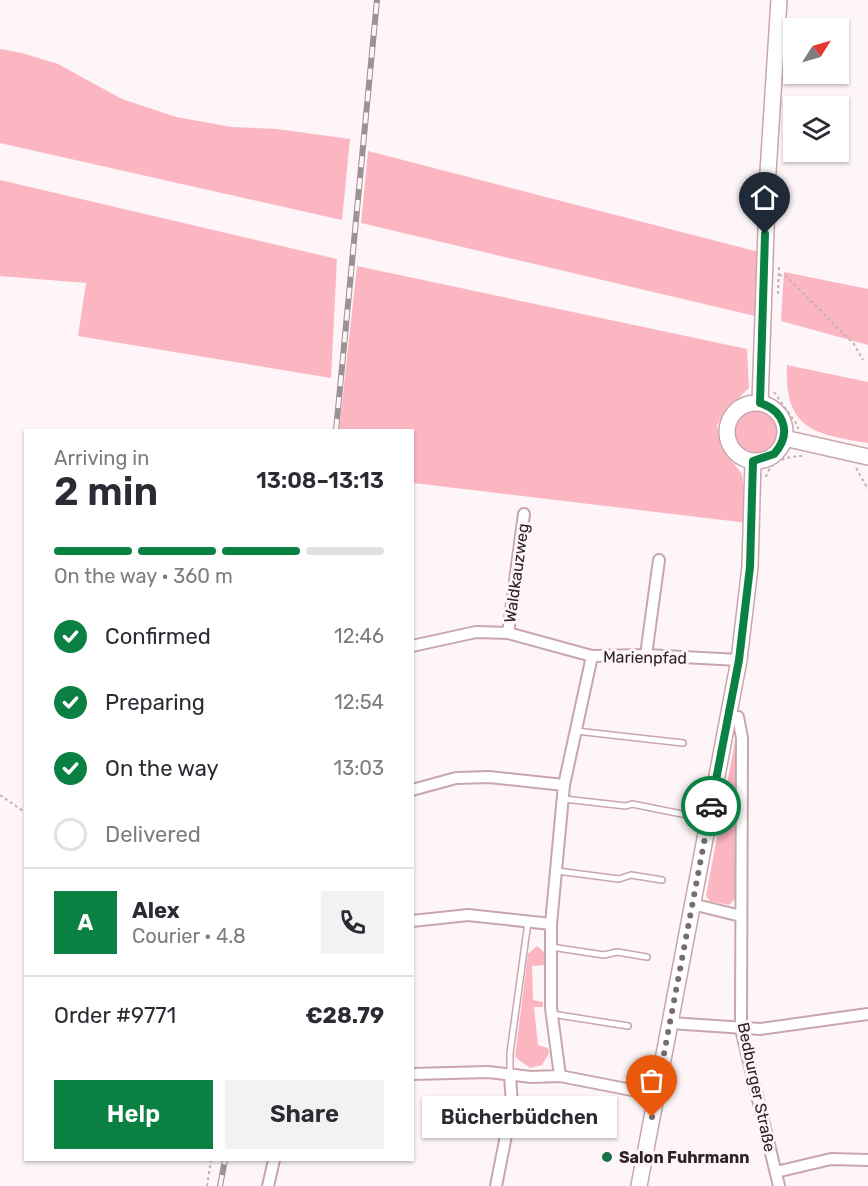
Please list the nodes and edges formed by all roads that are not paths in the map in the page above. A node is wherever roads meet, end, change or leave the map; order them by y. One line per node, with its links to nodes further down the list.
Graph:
1 (779, 0): 2 (main road)
2 (760, 403): 3 (main road); 4 (main road)
3 (792, 445): 4 (main road); 5 (main road)
4 (753, 461): 12 (main road)
5 (861, 461)
6 (524, 514): 8 (street, Waldkauzweg)
7 (659, 560): 10 (street)
8 (508, 633): 9 (street); 11 (street)
9 (414, 646)
10 (646, 655): 11 (street, Marienpfad); 12 (street, Marienpfad)
11 (592, 656): 14 (street, Marienpfad)
12 (739, 660): 13 (main road)
13 (729, 717): 22 (main road); 23 (street, Bedburger Straße)
14 (574, 730): 15 (lane); 16 (street, Marienpfad)
15 (683, 743)
16 (564, 785): 17 (street); 18 (street, Marienpfad)
17 (414, 789)
18 (564, 799): 19 (lane); 20 (street, Marienpfad)
19 (682, 814)
20 (557, 871): 21 (lane); 26 (street, Marienpfad)
21 (662, 880)
22 (692, 904): 23 (street); 31 (main road)
23 (741, 916): 33 (street, Bedburger Straße)
24 (414, 921): 25 (street)
25 (528, 922): 26 (street); 35 (lane)
26 (551, 924): 27 (street, Marienpfad)
27 (550, 947): 28 (lane); 29 (street, Marienpfad)
28 (647, 957)
29 (552, 1014): 32 (lane); 36 (street, Marienpfad)
30 (868, 1014): 33 (street)
31 (670, 1023): 33 (street); 37 (main road)
32 (628, 1026)
33 (741, 1029): 40 (street, Bedburger Straße)
34 (414, 1074): 35 (street)
35 (510, 1075): 36 (street); 42 (street)
36 (560, 1076): 37 (street)
37 (657, 1095): 43 (main road)
38 (868, 1160): 40 (street)
39 (274, 1161): 41 (street)
40 (776, 1172): 44 (street, Bedburger Straße)
41 (268, 1186)
42 (496, 1186)
43 (639, 1186)
44 (779, 1186)

